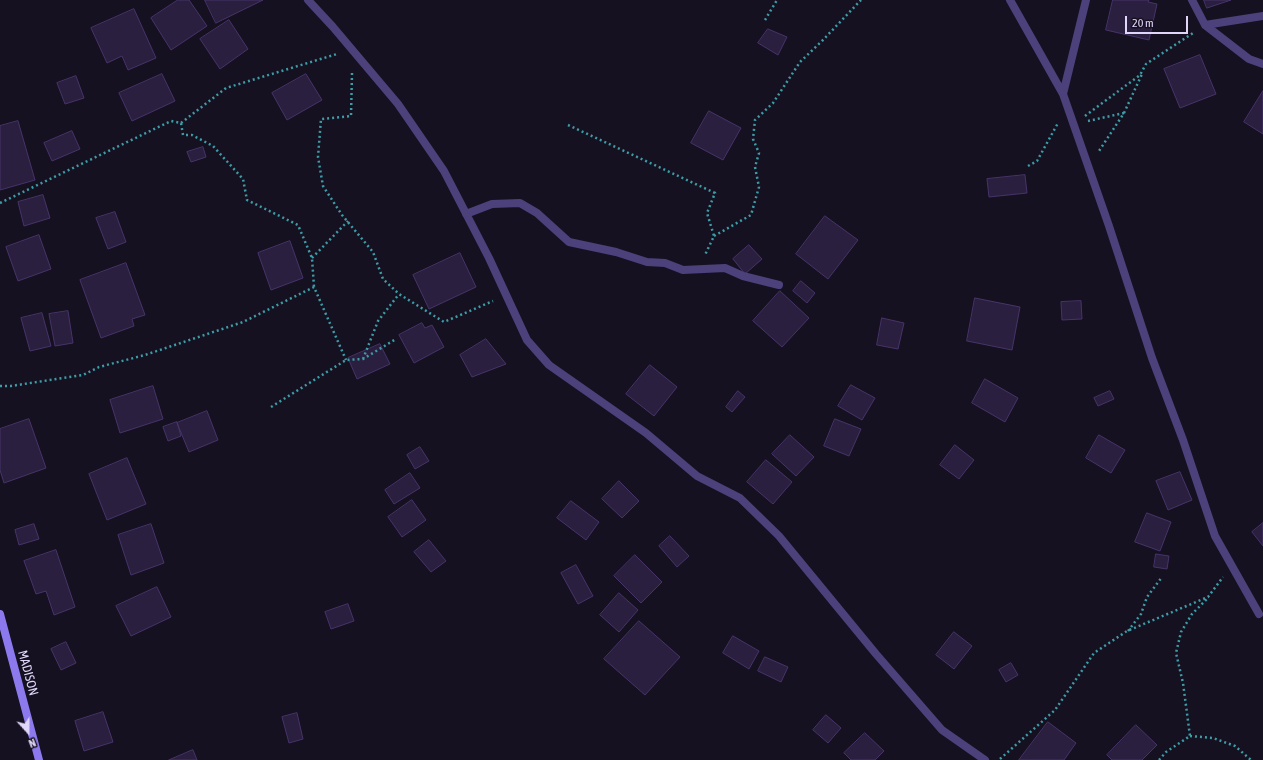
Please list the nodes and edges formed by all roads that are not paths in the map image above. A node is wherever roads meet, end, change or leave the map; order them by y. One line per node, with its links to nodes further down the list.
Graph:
1 (308, 0): 9 (street)
2 (1010, 0): 8 (street)
3 (1086, 0): 8 (street)
4 (1192, 0): 6 (street)
5 (1263, 16): 6 (street)
6 (1205, 25): 7 (street)
7 (1263, 64)
8 (1063, 94): 12 (street)
9 (466, 214): 10 (street); 14 (street)
10 (779, 285)
11 (0, 614): 13 (street, MADISON)
12 (1259, 614)
13 (39, 760)
14 (985, 760)

